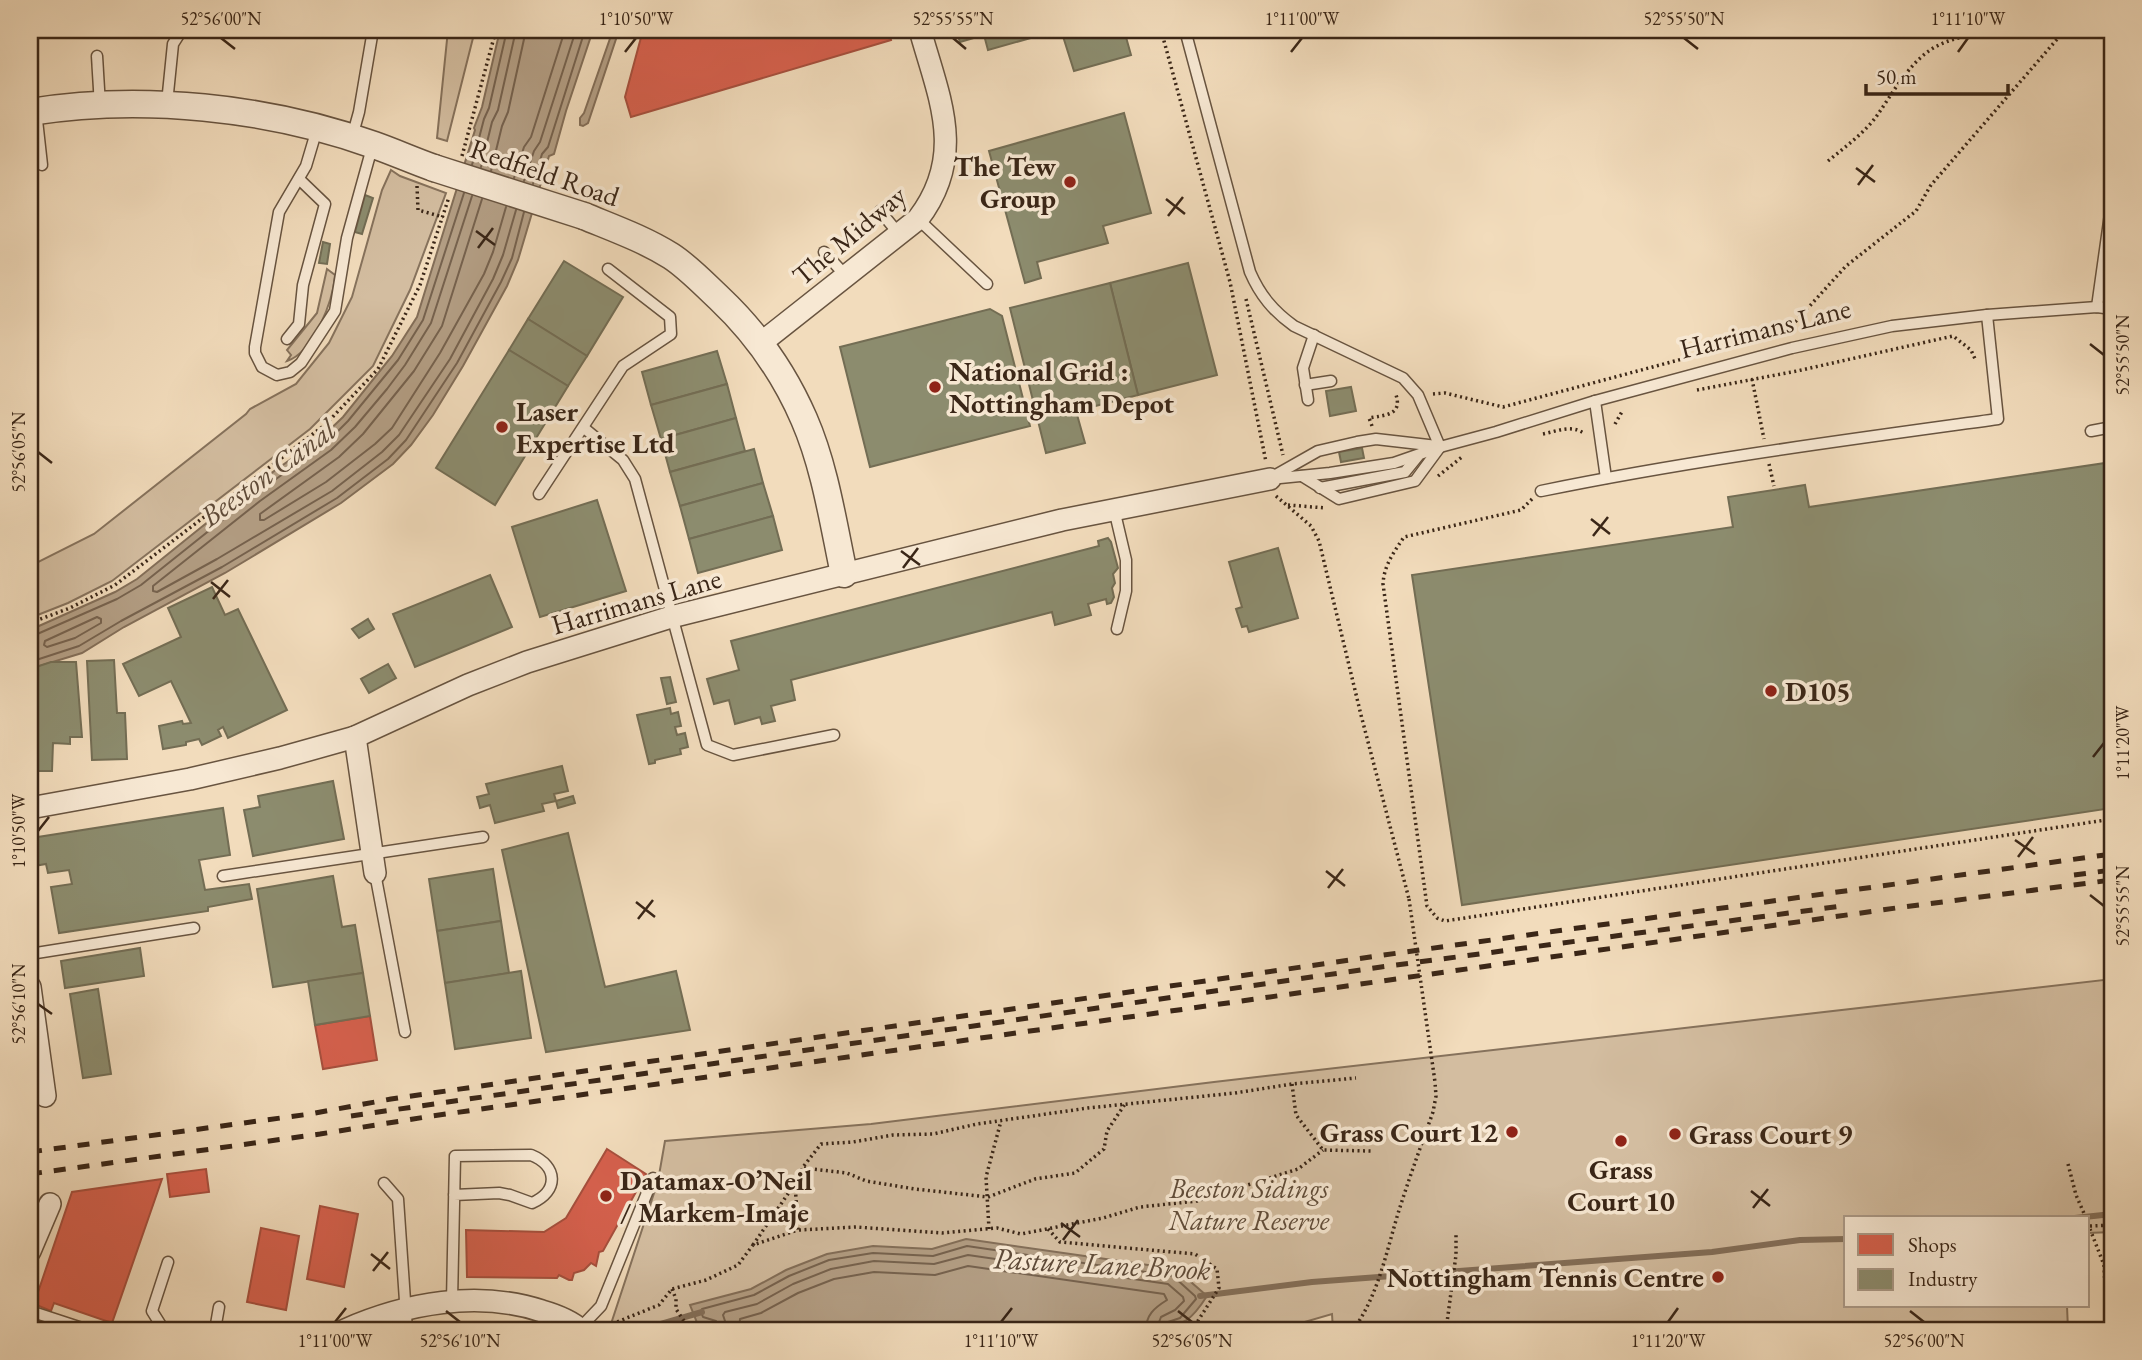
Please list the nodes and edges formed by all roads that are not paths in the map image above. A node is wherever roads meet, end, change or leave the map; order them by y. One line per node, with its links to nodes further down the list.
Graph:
1 (193, 30): 7 (lane)
2 (373, 30): 10 (lane)
3 (920, 30): 15 (street, The Midway)
4 (1185, 30): 24 (lane)
5 (97, 56): 6 (lane)
6 (100, 106): 7 (street, Redfield Road); 8 (street, Redfield Road)
7 (166, 106): 9 (street, Redfield Road)
8 (33, 112): 11 (lane)
9 (317, 129): 10 (street, Redfield Road); 12 (lane)
10 (363, 141): 12 (lane); 26 (street, Redfield Road, bridge)
11 (42, 165)
12 (299, 179): 25 (lane)
13 (2112, 200): 21 (lane)
14 (880, 211): 16 (lane)
15 (918, 219): 16 (street, The Midway); 20 (lane)
16 (899, 234): 19 (street, The Midway)
17 (824, 252): 19 (lane)
18 (608, 269): 32 (lane)
19 (846, 276): 26 (street, The Midway)
20 (987, 284)
21 (2097, 307): 22 (lane, Harrimans Lane); 23 (lane, Harrimans Lane)
22 (2112, 309)
23 (1987, 315): 30 (lane, Harrimans Lane); 37 (lane)
24 (1314, 335): 28 (lane); 34 (lane)
25 (287, 339)
26 (761, 343): 43 (street, Redfield Road)
27 (1331, 381): 28 (lane)
28 (1305, 385): 29 (lane)
29 (1308, 400)
30 (1594, 401): 34 (lane, Harrimans Lane); 37 (lane)
31 (2112, 427): 33 (lane)
32 (584, 428): 41 (lane); 44 (lane)
33 (2091, 431)
34 (1440, 447): 35 (lane, Harrimans Lane); 38 (lane, Harrimans Lane); 39 (lane)
35 (1420, 453): 36 (lane, Harrimans Lane); 39 (lane)
36 (1302, 476): 38 (lane, Harrimans Lane); 39 (lane)
37 (1606, 478): 40 (lane)
38 (1270, 480): 42 (street, Harrimans Lane)
39 (1320, 488)
40 (1541, 491)
41 (540, 494)
42 (1114, 509): 43 (street, Harrimans Lane); 45 (lane)
43 (844, 574): 44 (street, Harrimans Lane)
44 (671, 617): 46 (lane); 47 (street, Harrimans Lane)
45 (1117, 629)
46 (834, 735)
47 (355, 737): 48 (street, Harrimans Lane); 50 (street)
48 (30, 808)
49 (483, 837): 50 (lane)
50 (374, 864): 51 (lane); 55 (lane)
51 (223, 876)
52 (194, 929): 53 (lane)
53 (30, 954)
54 (30, 987): 56 (street)
55 (405, 1032)
56 (45, 1096)
57 (653, 1178): 71 (lane)
58 (384, 1183): 66 (lane)
59 (454, 1195): 59 (lane); 63 (lane)
60 (50, 1204): 61 (street)
61 (30, 1251)
62 (168, 1262): 68 (lane)
63 (452, 1301): 66 (street); 71 (street)
64 (219, 1307): 69 (lane)
65 (30, 1311): 67 (lane)
66 (406, 1320): 70 (street)
67 (88, 1330)
68 (161, 1330)
69 (215, 1330)
70 (345, 1330)
71 (586, 1330)

